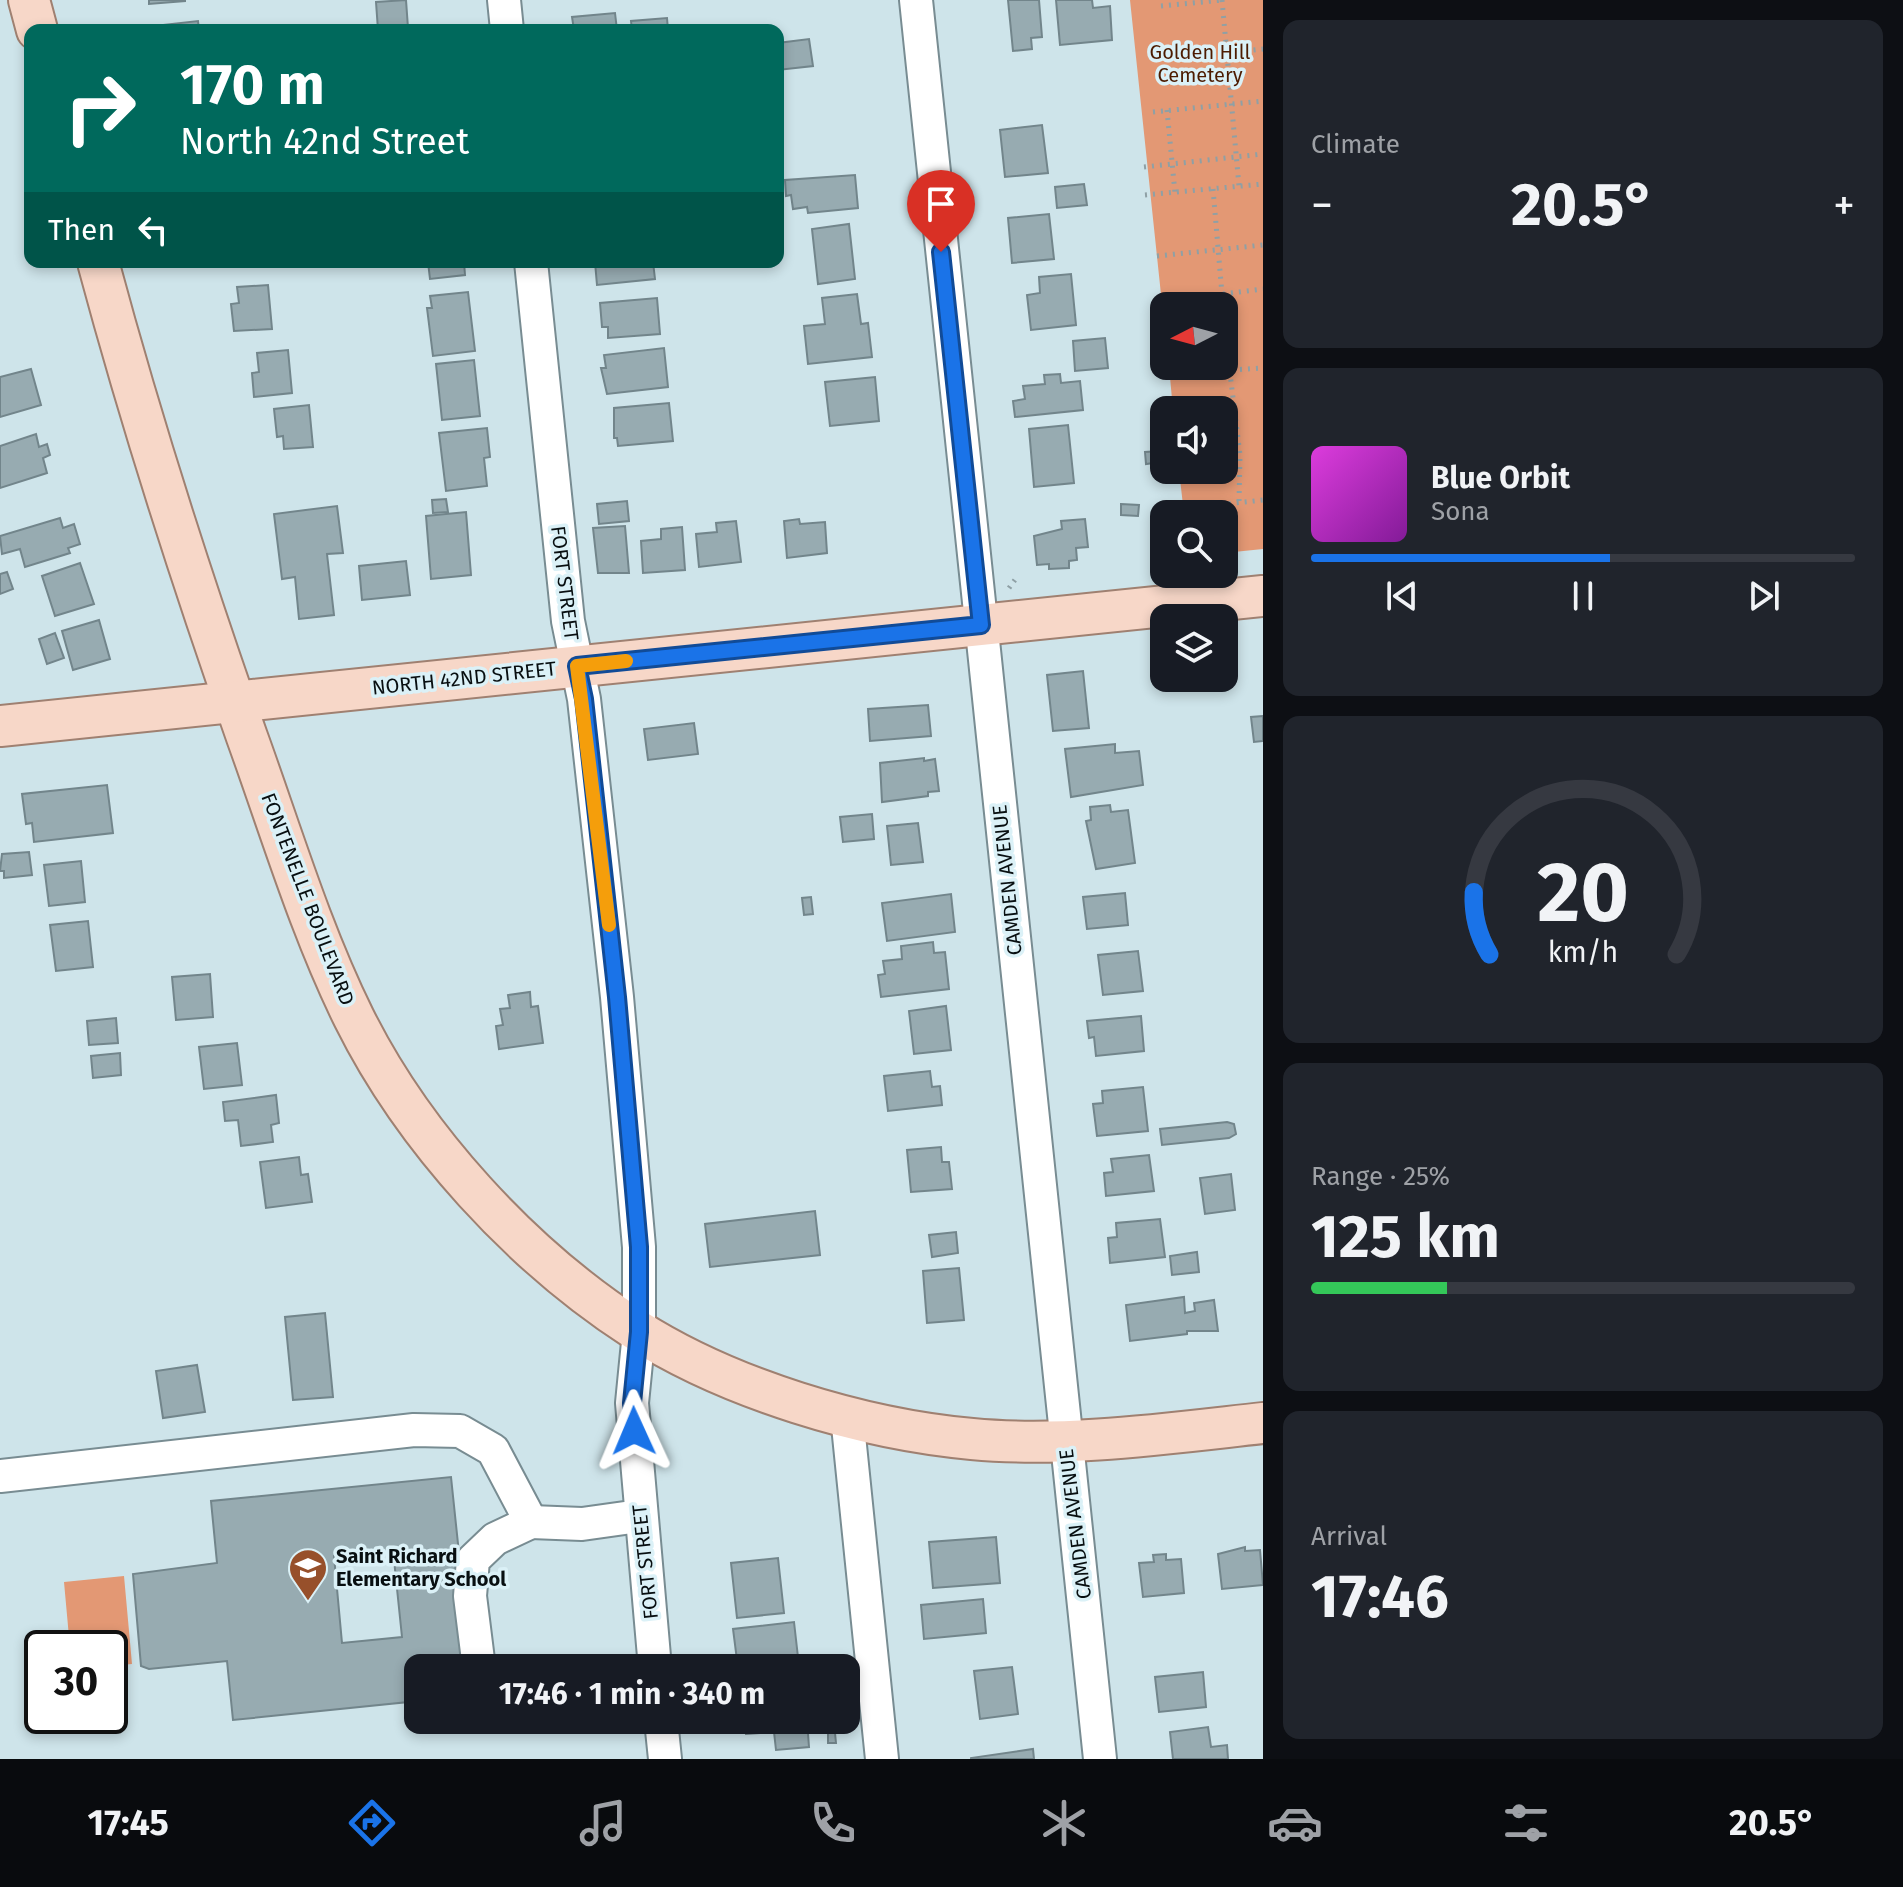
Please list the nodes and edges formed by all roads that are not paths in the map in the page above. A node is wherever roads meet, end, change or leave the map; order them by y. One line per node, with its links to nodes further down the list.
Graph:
1 (29, 0): 4 (main road)
2 (504, 0): 5 (street)
3 (916, 0): 9 (street, CAMDEN AVENUE)
4 (35, 24)
5 (506, 24)
6 (100, 268): 11 (main road, FONTENELLE BOULEVARD)
7 (532, 268): 10 (street, FORT STREET)
8 (1263, 596): 9 (main road, NORTH 42ND STREET)
9 (981, 625): 10 (main road, NORTH 42ND STREET); 16 (street, CAMDEN AVENUE)
10 (577, 666): 11 (main road, NORTH 42ND STREET); 13 (street, FORT STREET)
11 (234, 701): 12 (main road, NORTH 42ND STREET); 13 (main road, FONTENELLE BOULEVARD)
12 (0, 726)
13 (639, 1332): 14 (main road, FONTENELLE BOULEVARD); 18 (street, FORT STREET)
14 (847, 1416): 16 (main road, FONTENELLE BOULEVARD); 24 (street)
15 (1263, 1423): 16 (main road, FONTENELLE BOULEVARD)
16 (1065, 1439): 25 (street, CAMDEN AVENUE)
17 (0, 1476): 19 (street)
18 (639, 1516): 19 (street); 21 (street, FORT STREET)
19 (531, 1522): 20 (street)
20 (477, 1654)
21 (654, 1654)
22 (662, 1734): 23 (street)
23 (665, 1759)
24 (882, 1759)
25 (1100, 1759)

